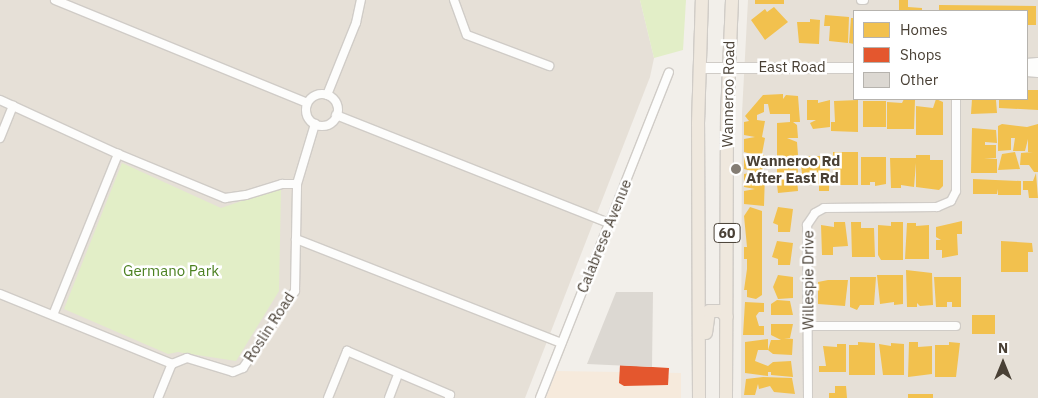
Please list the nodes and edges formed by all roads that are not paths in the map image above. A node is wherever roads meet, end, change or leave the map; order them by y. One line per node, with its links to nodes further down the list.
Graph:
1 (55, 0): 14 (street)
2 (361, 0): 11 (street)
3 (454, 0): 6 (street)
4 (702, 0): 8 (highway, Wanneroo Road / 60)
5 (732, 0): 7 (highway, Wanneroo Road / 60)
6 (549, 66)
7 (728, 67): 8 (street, East Road); 9 (street, East Road); 25 (highway, Wanneroo Road / 60)
8 (699, 68): 36 (highway, Wanneroo Road / 60)
9 (853, 68)
10 (669, 73): 21 (street, Calabrese Avenue)
11 (327, 95): 14 (street); 16 (street)
12 (0, 100): 15 (street)
13 (956, 100): 26 (street, Willespie Drive)
14 (307, 103): 17 (street)
15 (13, 106): 18 (street); 19 (street)
16 (336, 115): 17 (street); 21 (street)
17 (316, 124): 20 (street, Roslin Road)
18 (0, 138)
19 (118, 154): 20 (street); 24 (street)
20 (297, 184): 22 (street, Roslin Road)
21 (609, 223): 28 (street, Calabrese Avenue)
22 (296, 239): 28 (street); 29 (street, Roslin Road)
23 (0, 294): 24 (street)
24 (53, 315): 29 (street)
25 (727, 317): 37 (highway); 38 (highway, Wanneroo Road / 60)
26 (808, 326): 27 (street); 39 (street, Willespie Drive)
27 (956, 326)
28 (561, 344): 35 (street, Calabrese Avenue)
29 (172, 364): 31 (street)
30 (398, 375): 32 (street); 33 (street); 34 (street)
31 (158, 398)
32 (328, 398)
33 (389, 398)
34 (449, 398)
35 (540, 398)
36 (699, 398)
37 (705, 398)
38 (726, 398)
39 (808, 398)

